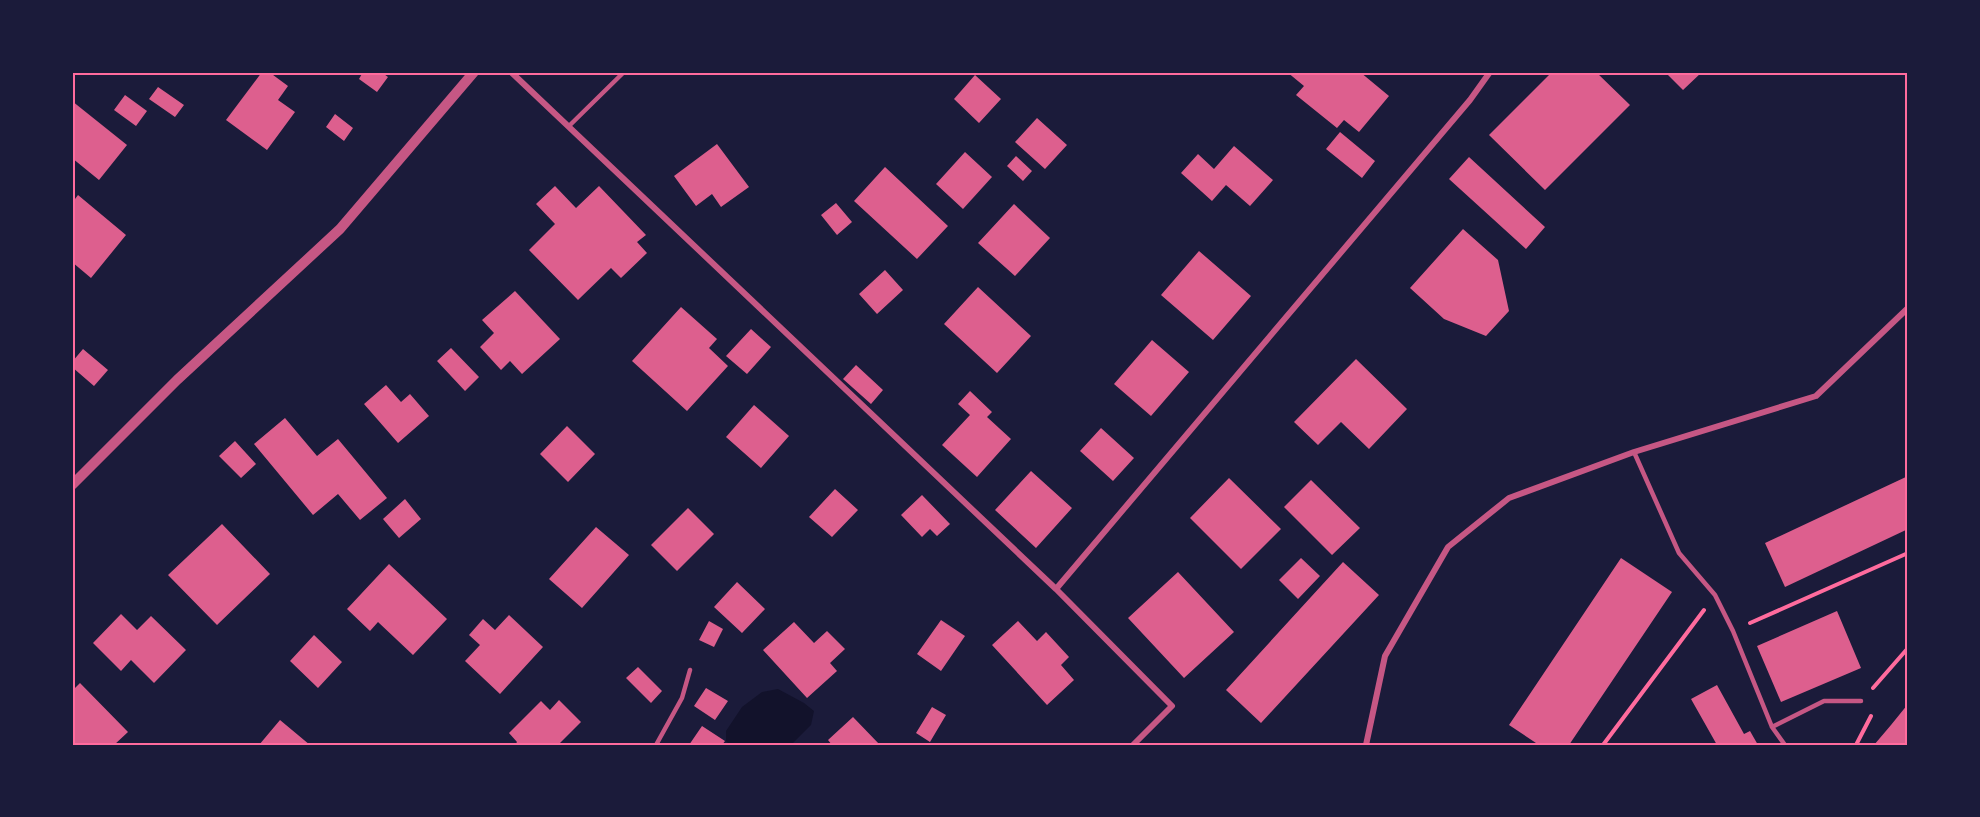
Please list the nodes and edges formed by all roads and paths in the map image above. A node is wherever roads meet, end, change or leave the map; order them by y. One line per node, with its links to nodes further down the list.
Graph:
1 (474, 72): 8 (street)
2 (511, 72): 5 (street)
3 (624, 72): 5 (lane)
4 (1490, 72): 10 (street)
5 (569, 126): 10 (street)
6 (1908, 308): 7 (street)
7 (1634, 452): 11 (lane); 18 (street)
8 (72, 485)
9 (1908, 552): 12 (path)
10 (1056, 589): 17 (street)
11 (1715, 595): 12 (lane); 19 (path)
12 (1733, 631): 15 (lane)
13 (690, 670): 16 (lane)
14 (1861, 701): 15 (lane)
15 (1772, 727): 20 (lane)
16 (656, 745)
17 (1133, 745)
18 (1366, 745)
19 (1603, 745)
20 (1785, 745)

